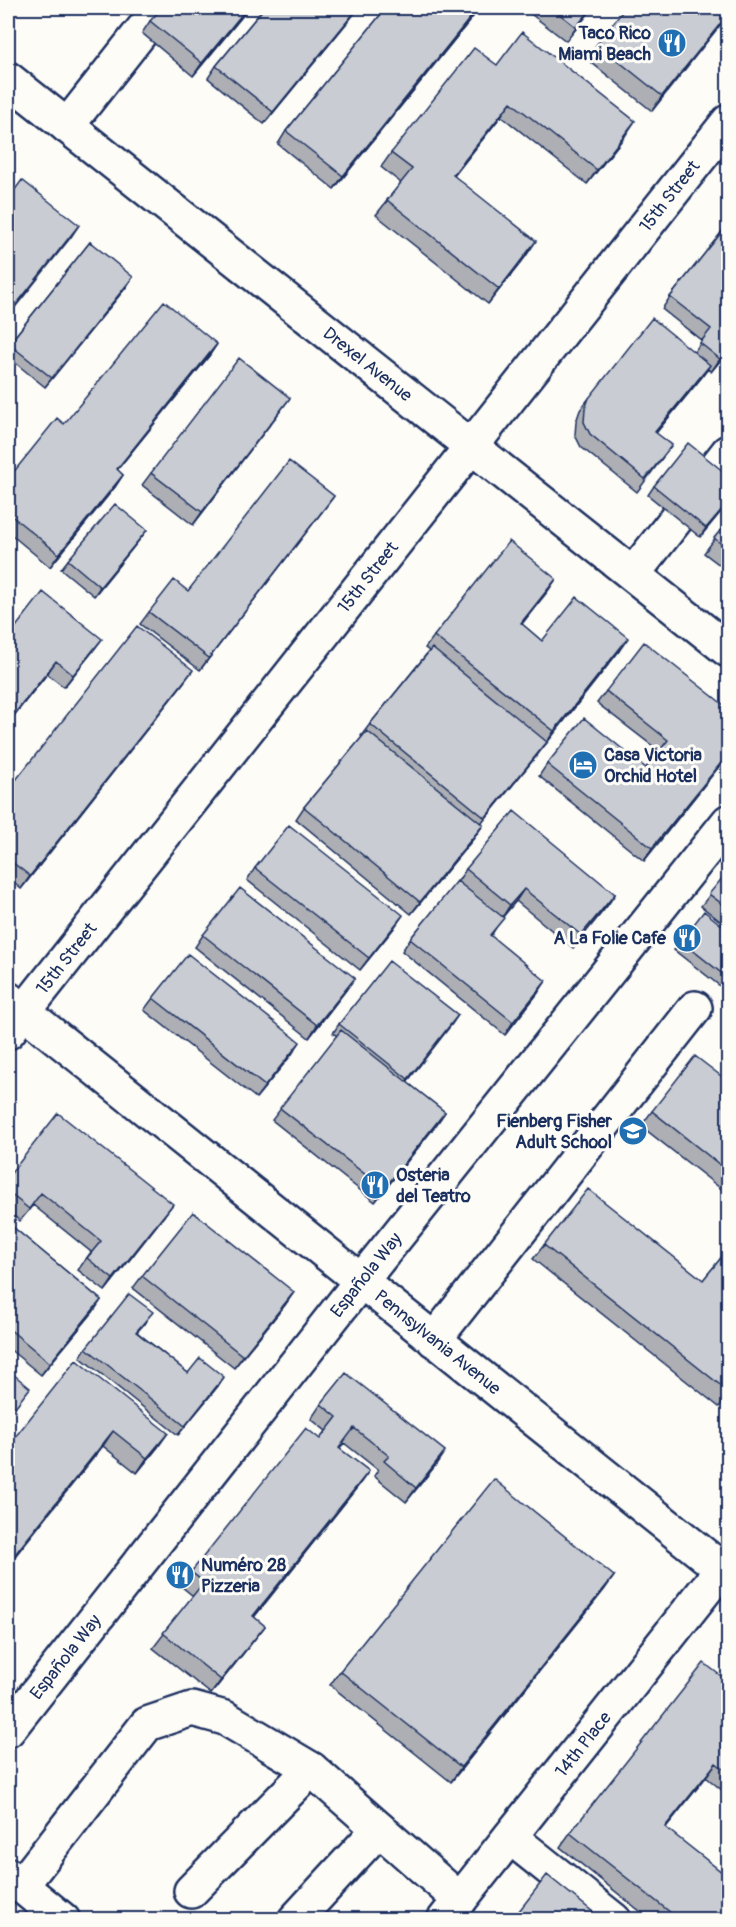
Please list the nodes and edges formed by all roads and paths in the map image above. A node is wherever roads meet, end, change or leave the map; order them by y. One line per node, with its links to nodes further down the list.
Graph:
1 (160, 8): 4 (street)
2 (8, 78): 4 (street, Drexel Avenue)
3 (729, 122): 5 (street, 15th Street)
4 (67, 126): 5 (street, Drexel Avenue)
5 (472, 446): 7 (street, Drexel Avenue); 11 (street, 15th Street)
6 (677, 518): 7 (street)
7 (633, 574): 8 (street, Drexel Avenue)
8 (729, 650)
9 (729, 822): 12 (street, Española Way)
10 (694, 1008): 13 (street)
11 (13, 1014): 12 (street, Pennsylvania Avenue)
12 (361, 1281): 13 (street, Pennsylvania Avenue); 15 (street, Española Way)
13 (434, 1340): 14 (street, Pennsylvania Avenue)
14 (725, 1572): 18 (street, 14th Place)
15 (8, 1730)
16 (311, 1769): 17 (street); 19 (street); 20 (street)
17 (379, 1829): 21 (street); 23 (street)
18 (510, 1837): 21 (street, 14th Place); 24 (street)
19 (14, 1881): 22 (street)
20 (191, 1891)
21 (452, 1910)
22 (63, 1920)
23 (295, 1920)
24 (614, 1920)

